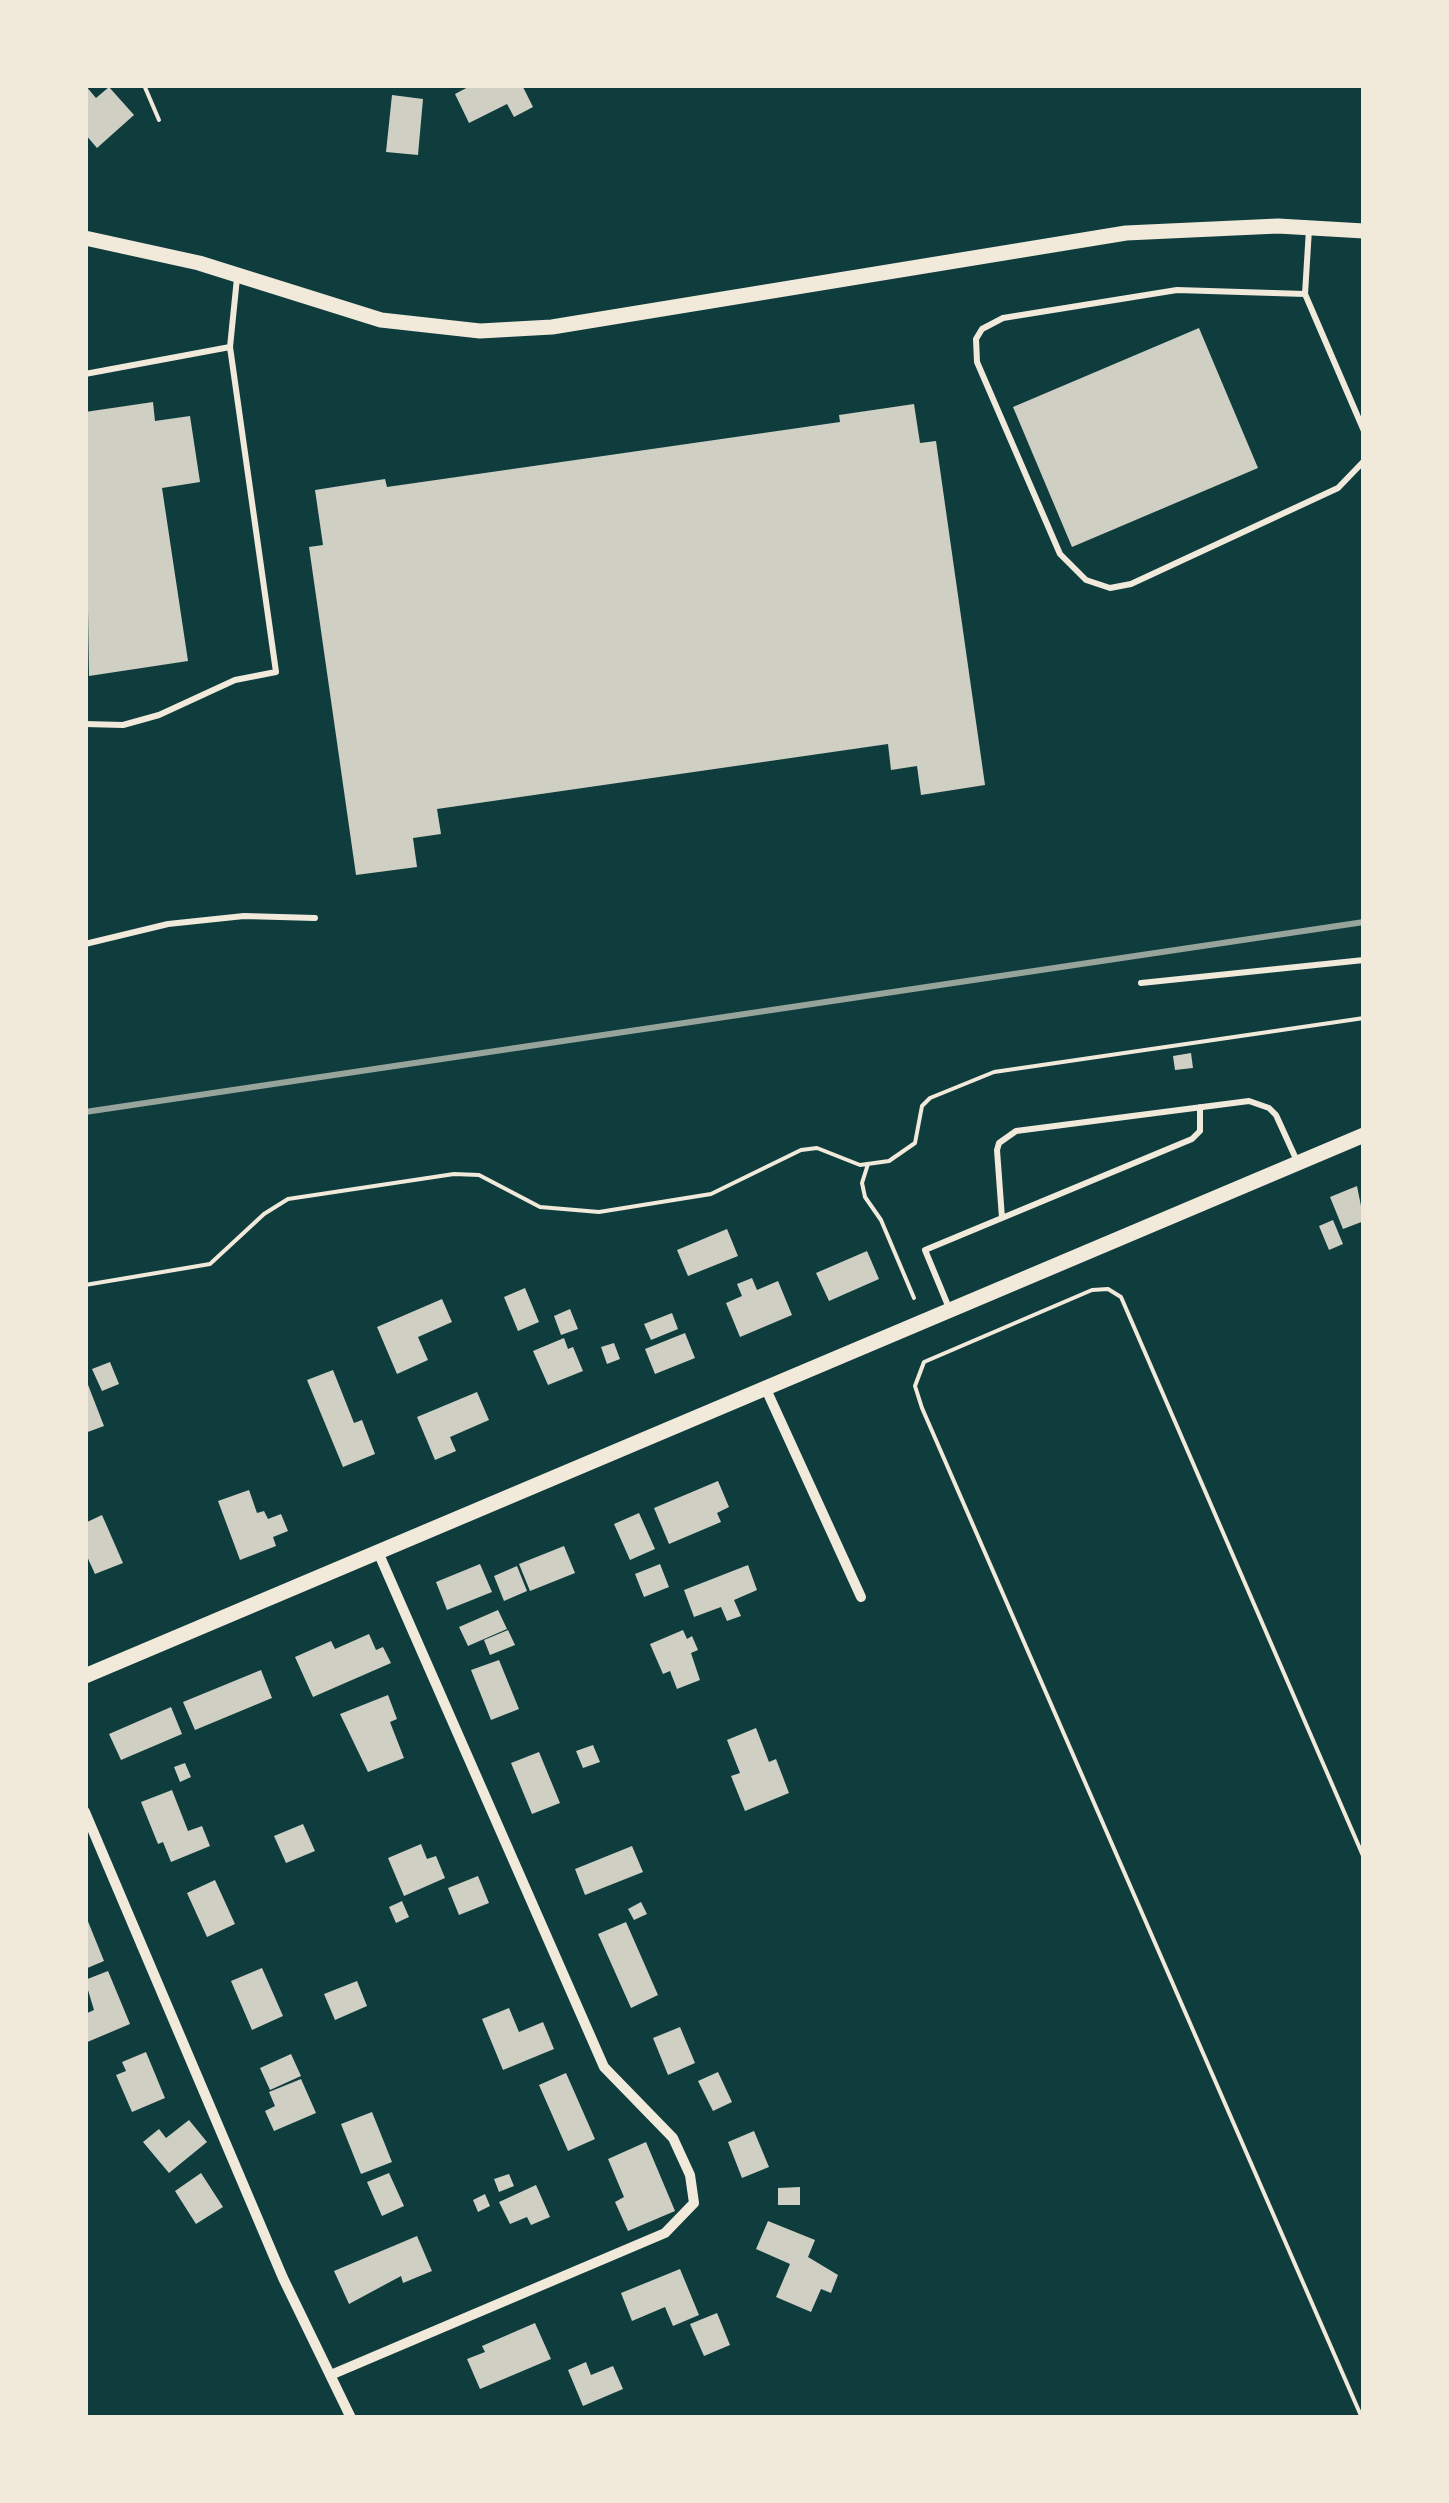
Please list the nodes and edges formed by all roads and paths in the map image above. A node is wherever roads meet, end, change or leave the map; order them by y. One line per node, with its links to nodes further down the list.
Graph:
1 (144, 85): 2 (path)
2 (159, 120)
3 (1310, 228): 4 (street); 6 (street); 7 (lane)
4 (1364, 230)
5 (85, 238): 6 (street)
6 (238, 276): 8 (lane)
7 (1305, 294): 10 (lane); 11 (lane)
8 (230, 348): 9 (lane); 12 (lane)
9 (85, 374)
10 (1364, 431)
11 (1364, 461)
12 (85, 724)
13 (315, 918): 14 (lane)
14 (85, 944)
15 (1364, 960): 16 (lane)
16 (1141, 983)
17 (1364, 1018): 21 (path)
18 (1200, 1108): 20 (lane); 22 (lane); 22 (lane)
19 (1364, 1135): 20 (street)
20 (1298, 1162): 25 (street)
21 (868, 1164): 23 (path); 24 (path)
22 (1002, 1218): 25 (lane)
23 (85, 1284)
24 (914, 1298)
25 (949, 1308): 26 (street)
26 (765, 1387): 27 (street); 28 (street)
27 (378, 1552): 29 (street); 32 (street)
28 (862, 1597)
29 (85, 1676)
30 (85, 1812): 32 (street)
31 (1364, 1858): 34 (path)
32 (333, 2374): 33 (street)
33 (352, 2418)
34 (1362, 2418)

